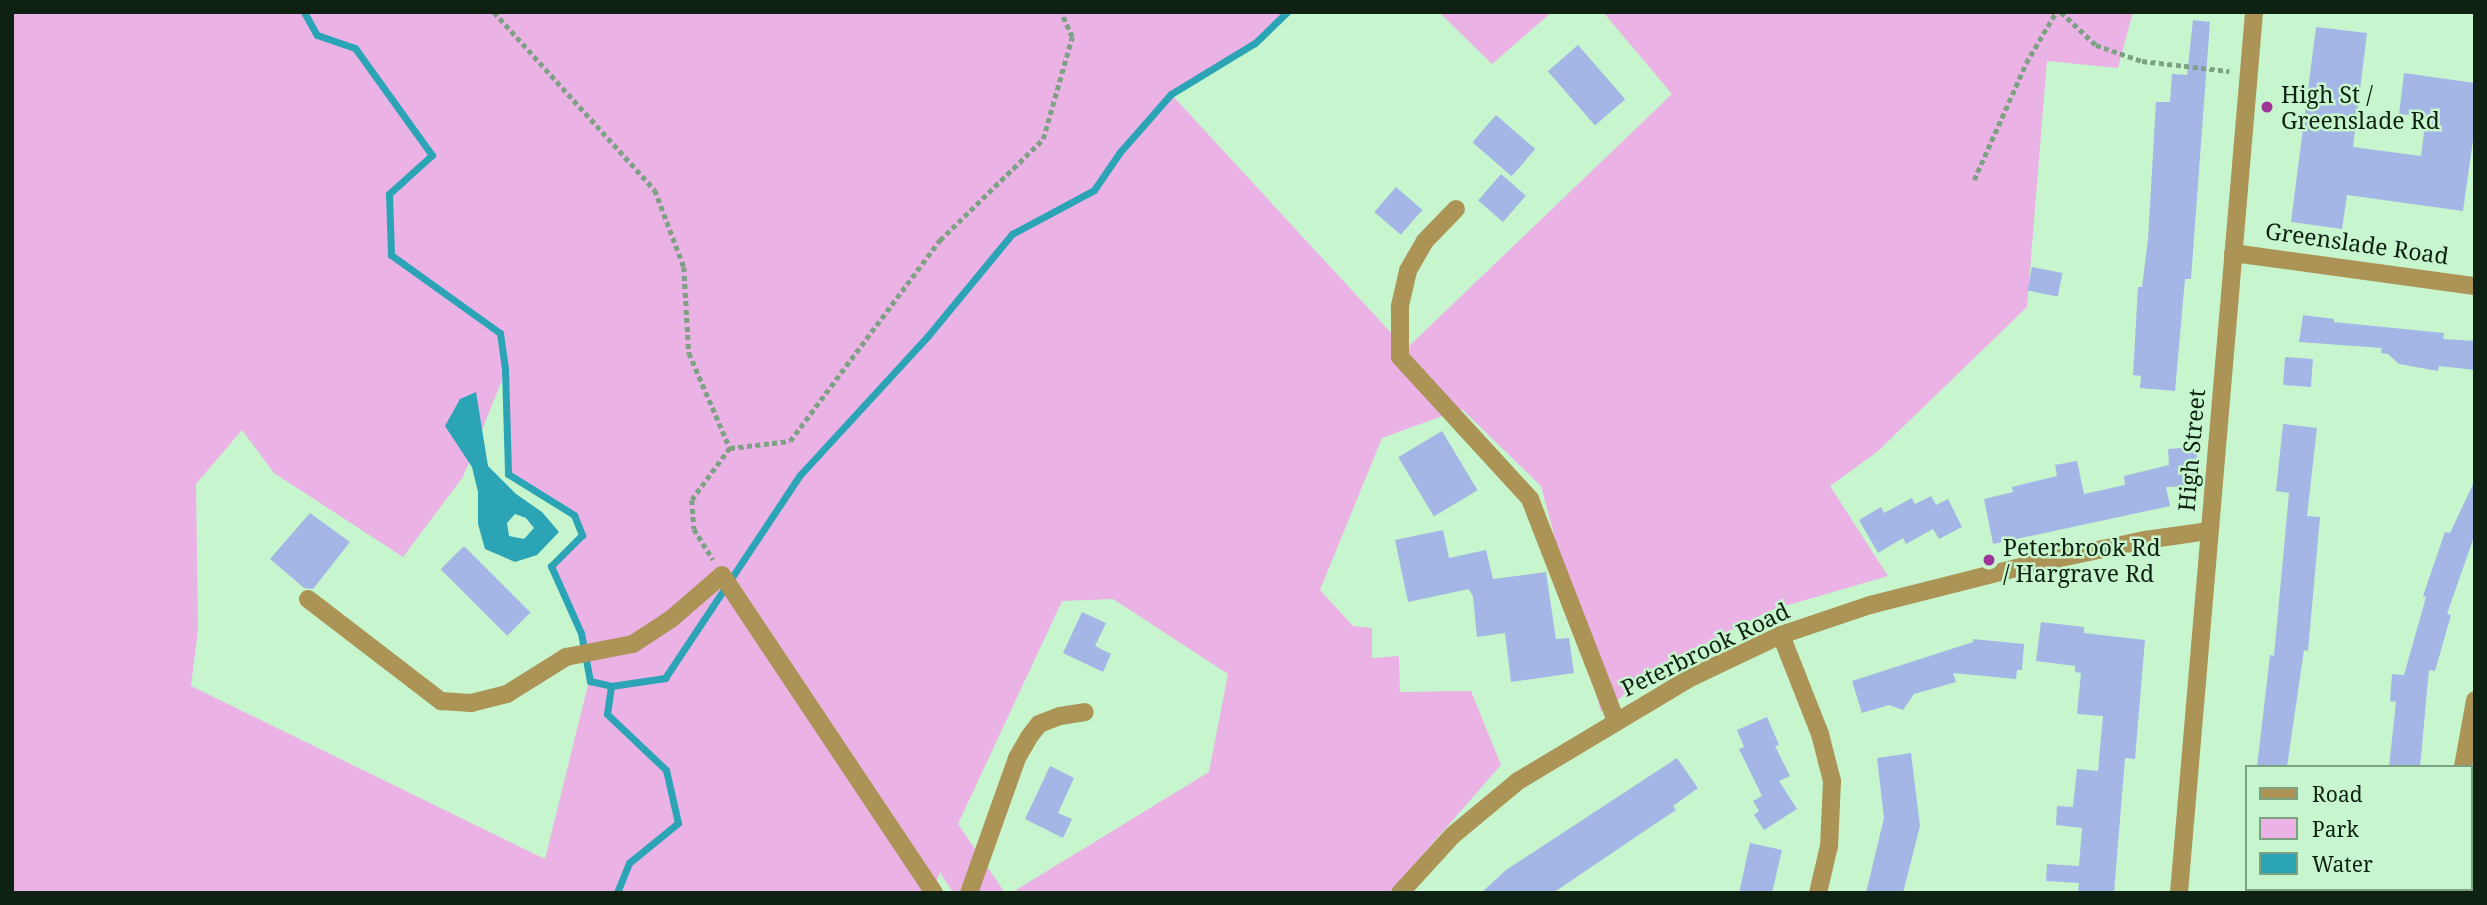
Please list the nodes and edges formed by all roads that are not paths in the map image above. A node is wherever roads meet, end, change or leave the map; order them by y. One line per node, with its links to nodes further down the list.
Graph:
1 (2254, 12): 3 (street, High Street)
2 (1456, 209): 10 (street)
3 (2233, 253): 4 (street, Greenslade Road); 5 (street, High Street)
4 (2475, 286)
5 (2209, 531): 7 (street, Peterbrook Road); 16 (street, High Street)
6 (308, 599): 12 (street)
7 (1781, 635): 10 (street, Peterbrook Road); 15 (street)
8 (2475, 700): 11 (street)
9 (1085, 712): 13 (street)
10 (1616, 721): 14 (street, Peterbrook Road)
11 (2463, 765)
12 (934, 893)
13 (969, 893)
14 (1400, 893)
15 (1818, 893)
16 (2179, 893)

